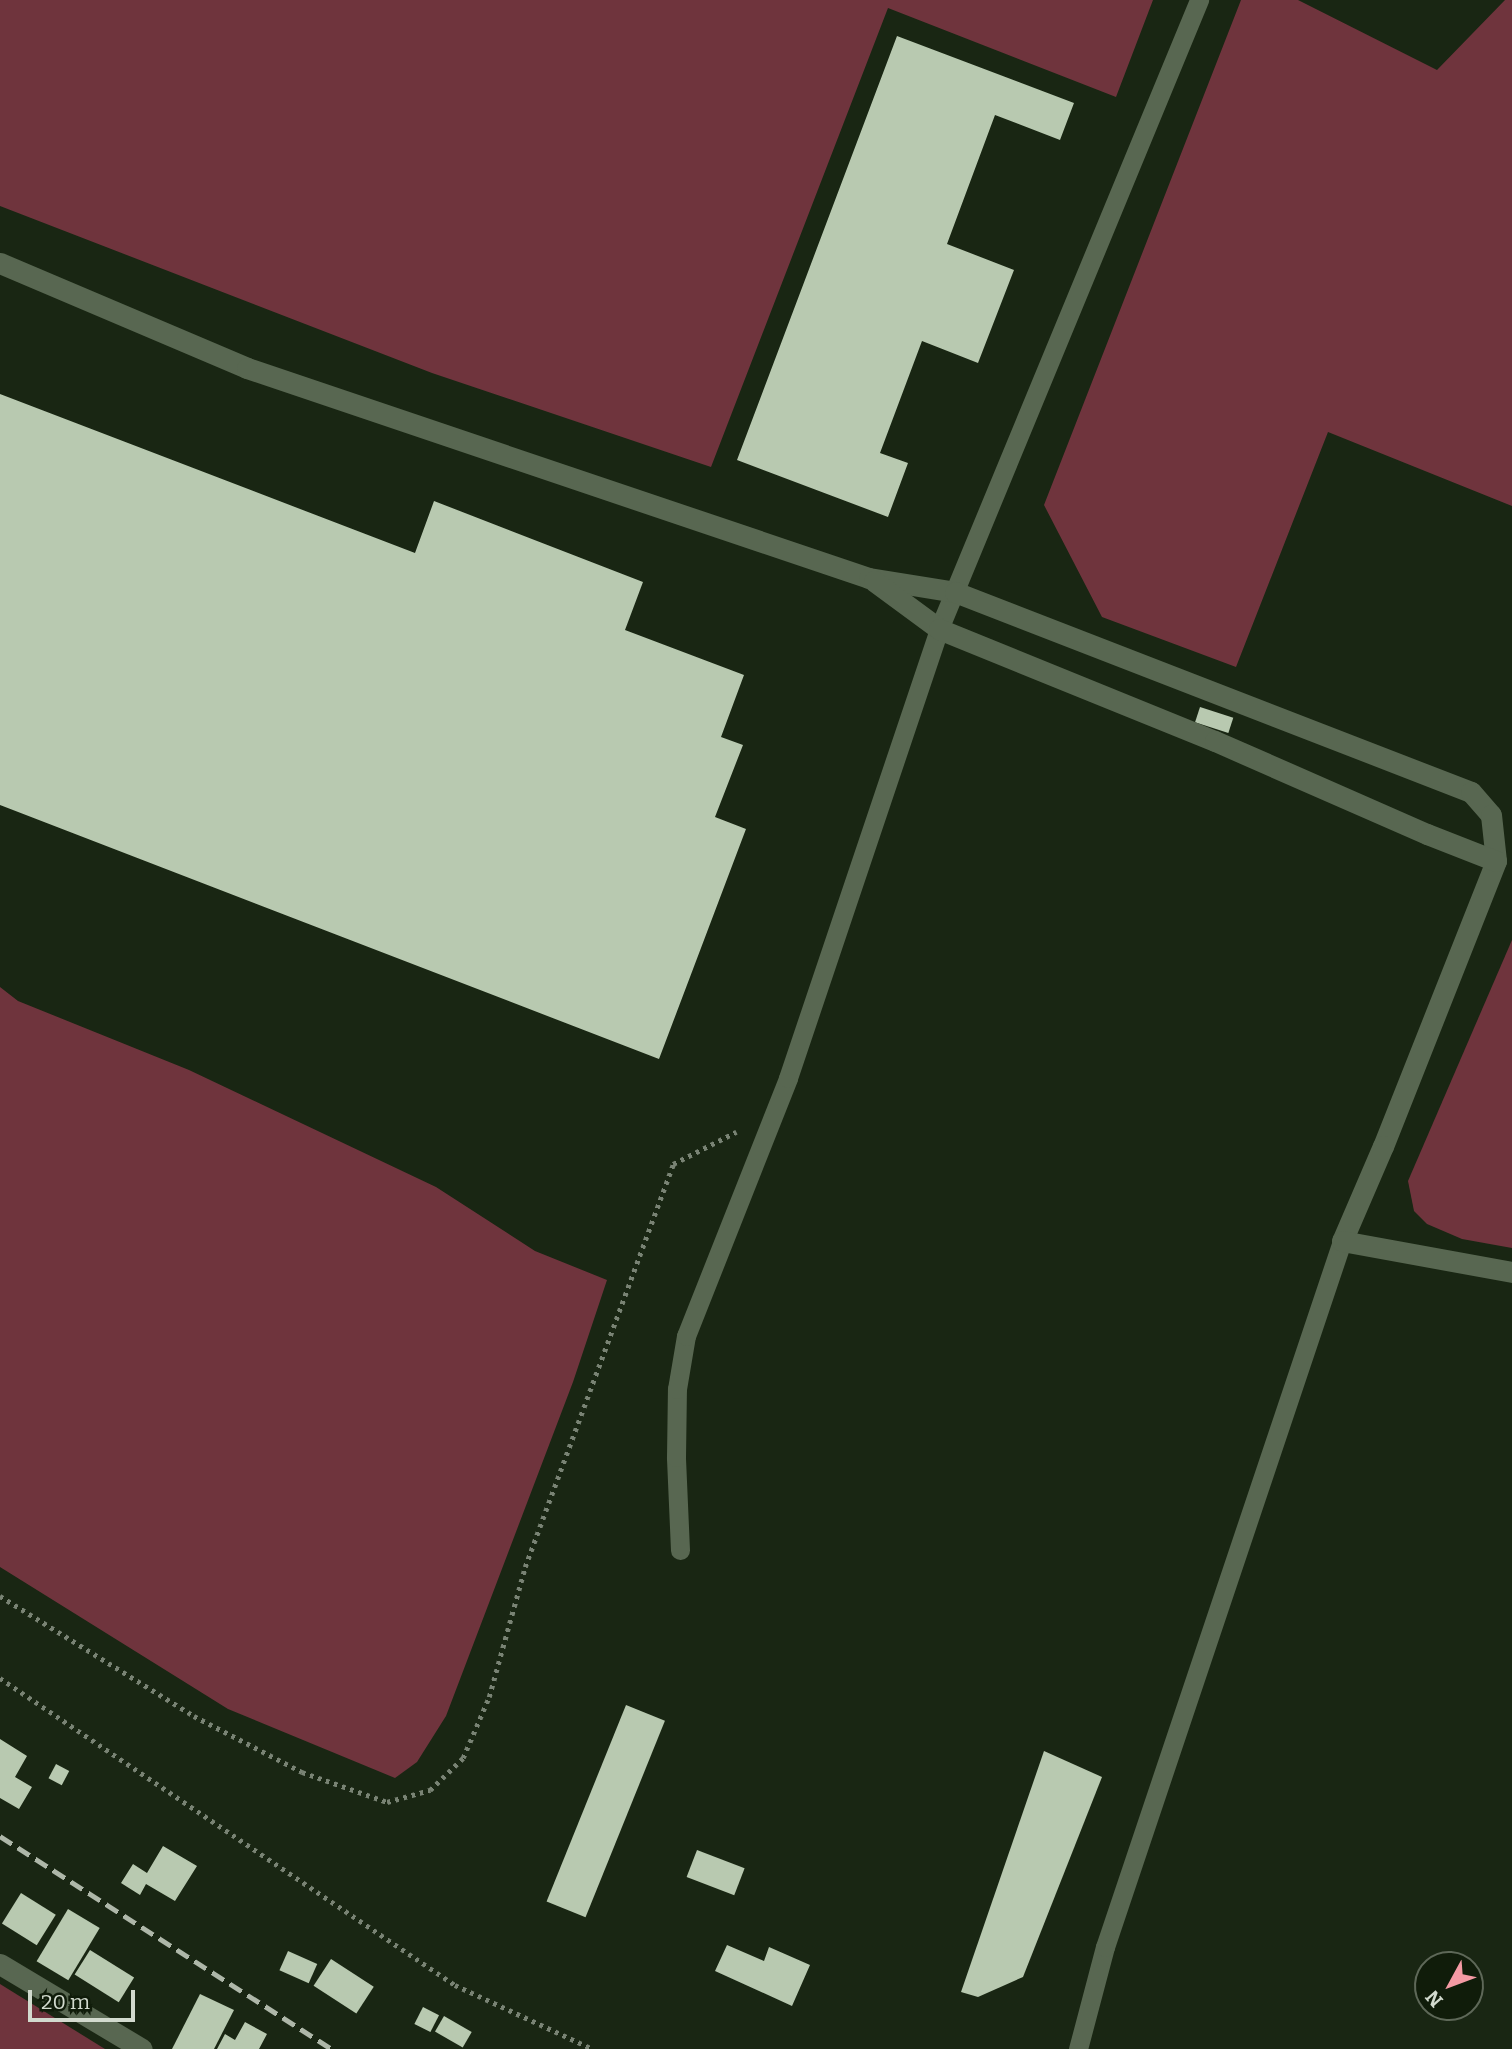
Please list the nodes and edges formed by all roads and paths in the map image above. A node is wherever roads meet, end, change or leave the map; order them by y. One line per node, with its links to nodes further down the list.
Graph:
1 (1199, 0): 4 (lane)
2 (0, 263): 3 (street)
3 (869, 578): 4 (street); 5 (street)
4 (955, 592): 5 (lane); 6 (street)
5 (939, 629): 6 (street); 7 (lane)
6 (1496, 861): 8 (street)
7 (774, 1113): 10 (lane); 11 (path)
8 (1342, 1241): 9 (street); 16 (lane)
9 (1512, 1272)
10 (680, 1550)
11 (0, 1596)
12 (0, 1678): 15 (path)
13 (0, 1964): 14 (street)
14 (142, 2049)
15 (593, 2049)
16 (1078, 2049)

